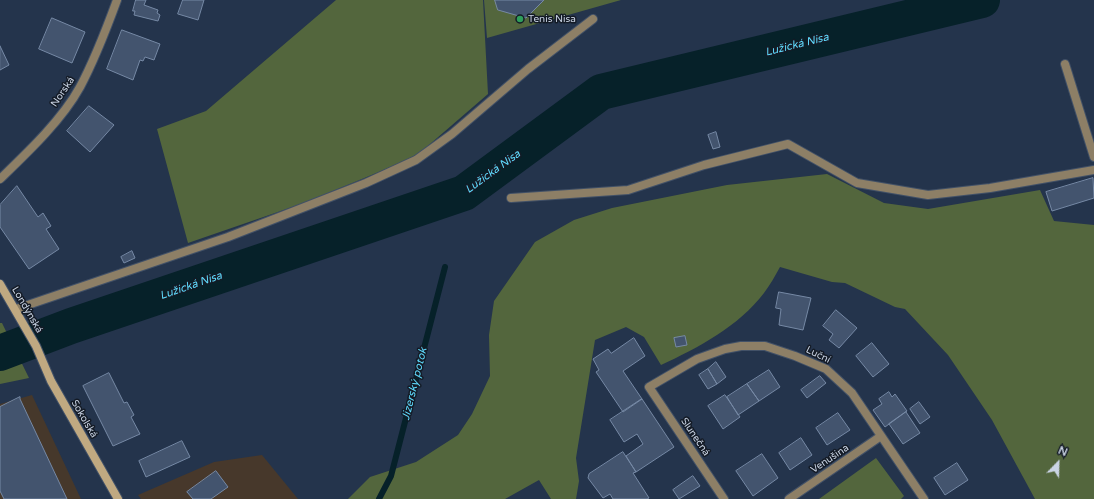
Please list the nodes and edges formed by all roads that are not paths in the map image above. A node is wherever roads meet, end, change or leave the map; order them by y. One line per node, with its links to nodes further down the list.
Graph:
1 (117, 0): 6 (street, Norská)
2 (593, 20): 9 (street)
3 (1065, 64): 4 (street)
4 (1094, 157)
5 (1094, 170): 7 (street)
6 (0, 179)
7 (511, 198)
8 (0, 284): 9 (main road, Londýnská)
9 (16, 309): 10 (main road, Londýnská)
10 (36, 346): 13 (main road, Sokolská)
11 (649, 387): 12 (street, Luční); 14 (street, Slunečná)
12 (881, 436): 15 (street, Venušina); 16 (street, Luční)
13 (118, 499)
14 (724, 499)
15 (789, 499)
16 (924, 499)

